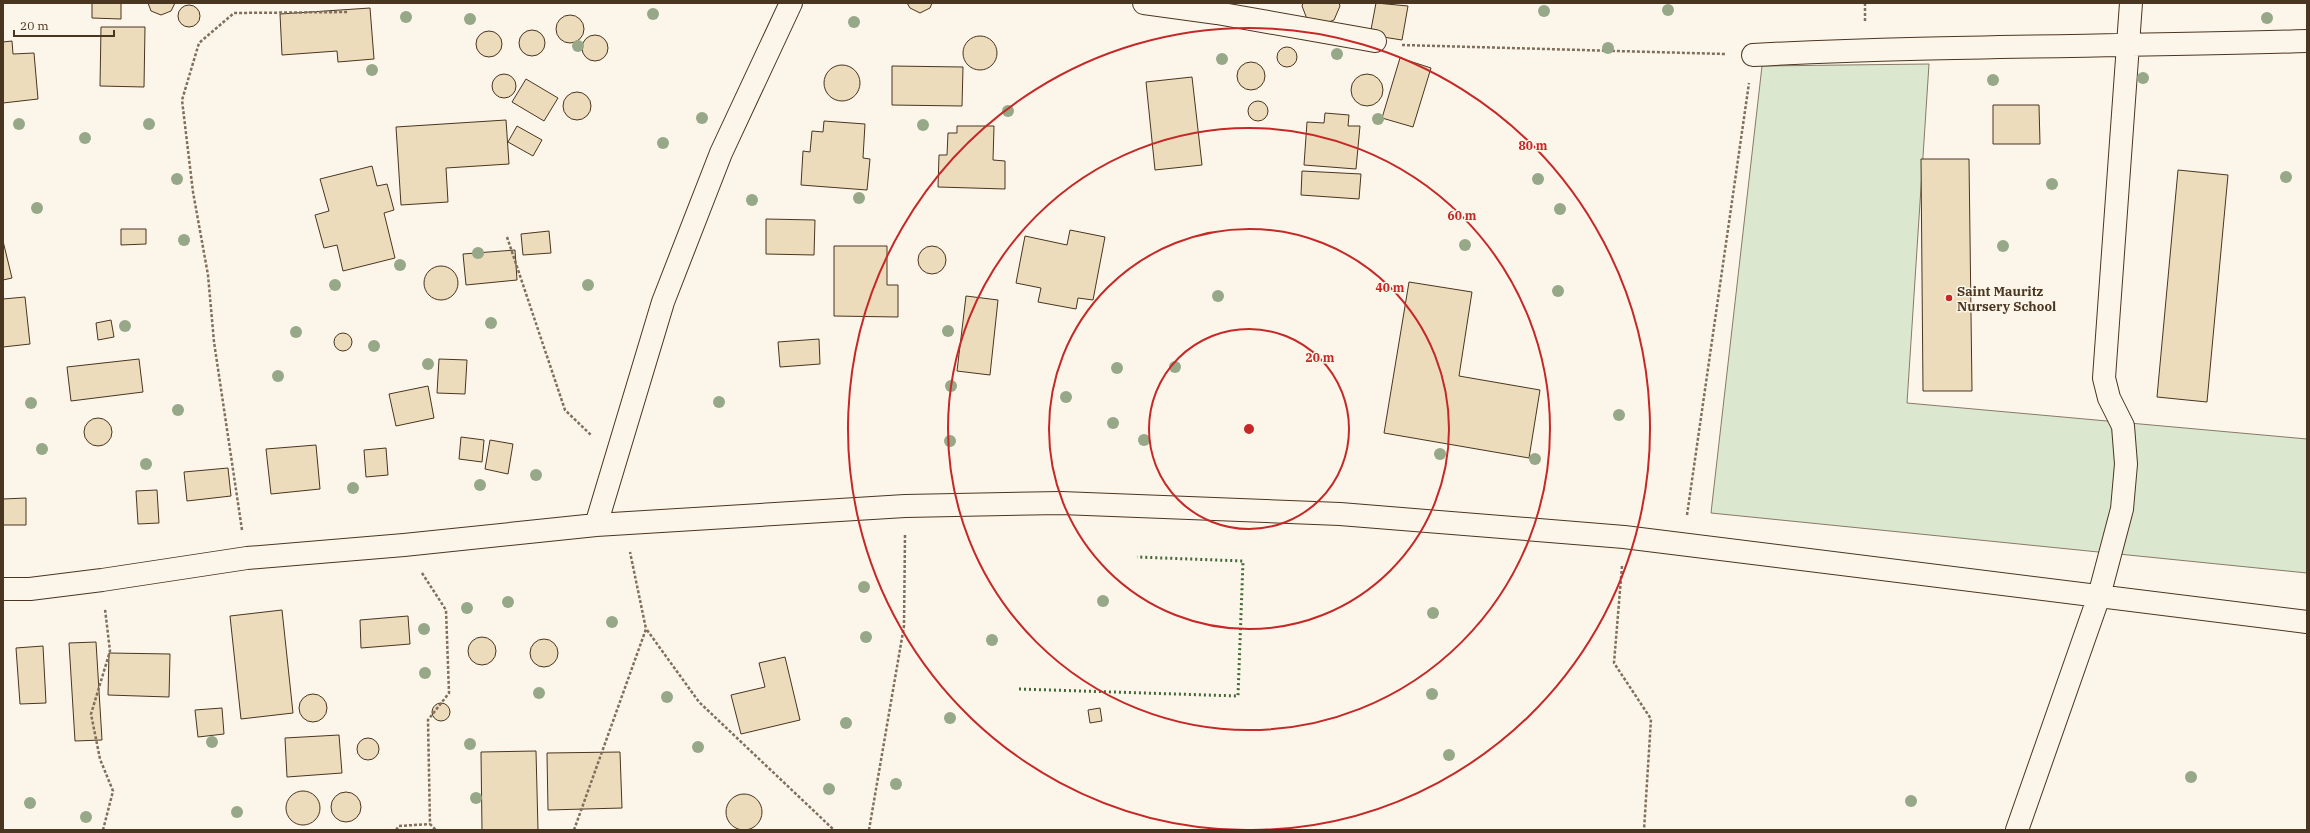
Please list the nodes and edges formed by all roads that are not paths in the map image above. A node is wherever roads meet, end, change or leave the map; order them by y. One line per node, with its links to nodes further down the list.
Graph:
1 (791, 3): 8 (street)
2 (1144, 3): 4 (street)
3 (2131, 3): 6 (street)
4 (1374, 41)
5 (2307, 42): 6 (street)
6 (2128, 46): 7 (street); 10 (street)
7 (1753, 55)
8 (596, 525): 9 (street); 10 (street)
9 (3, 589)
10 (2099, 596): 11 (street); 12 (street)
11 (2307, 622)
12 (2017, 830)

